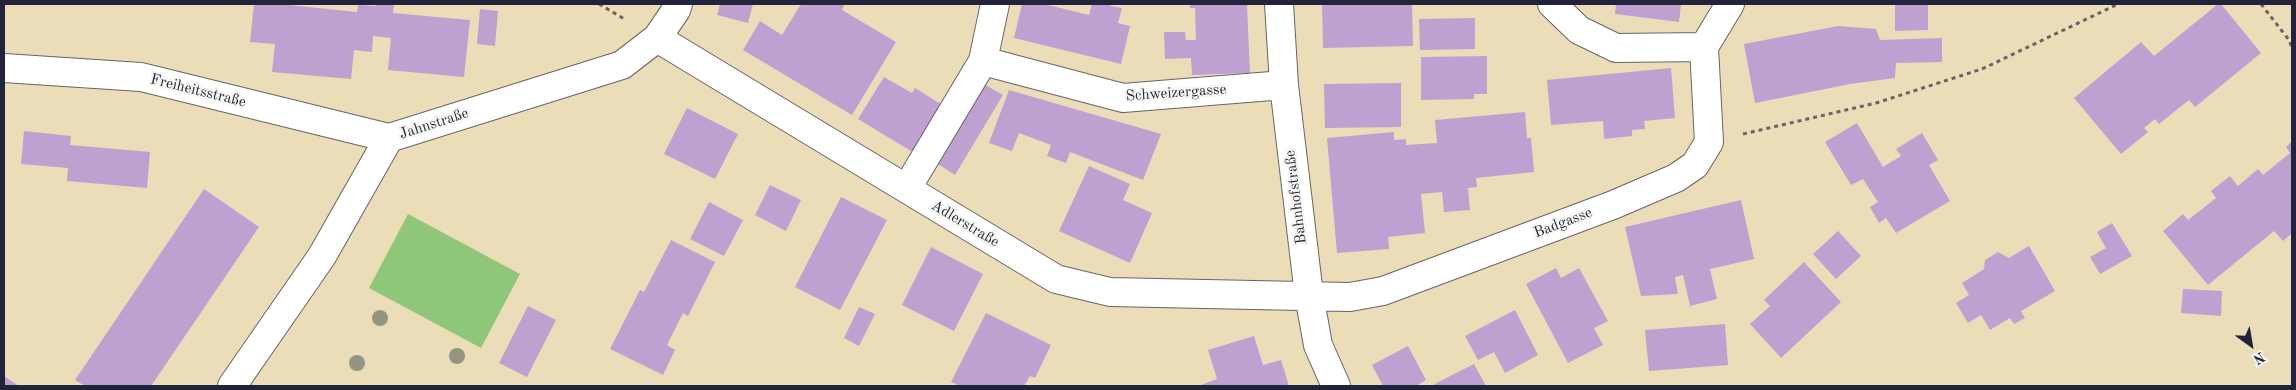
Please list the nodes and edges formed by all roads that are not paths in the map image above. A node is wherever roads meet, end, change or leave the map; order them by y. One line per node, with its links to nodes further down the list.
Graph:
1 (678, 4): 6 (street, Jahnstraße)
2 (995, 4): 8 (street)
3 (1279, 4): 10 (street, Bahnhofstraße)
4 (1552, 4): 7 (street)
5 (1730, 4): 7 (street)
6 (657, 38): 11 (street, Jahnstraße); 12 (street, Adlerstraße)
7 (1704, 47): 13 (street, Badgasse)
8 (983, 61): 10 (street, Schweizergasse); 12 (street)
9 (4, 68): 11 (street, Freiheitsstraße)
10 (1284, 85): 13 (street, Bahnhofstraße)
11 (389, 138): 14 (street, Jahnstraße)
12 (907, 188): 13 (street, Adlerstraße)
13 (1309, 295): 15 (street, Bahnhofstraße)
14 (232, 386)
15 (1336, 386)

